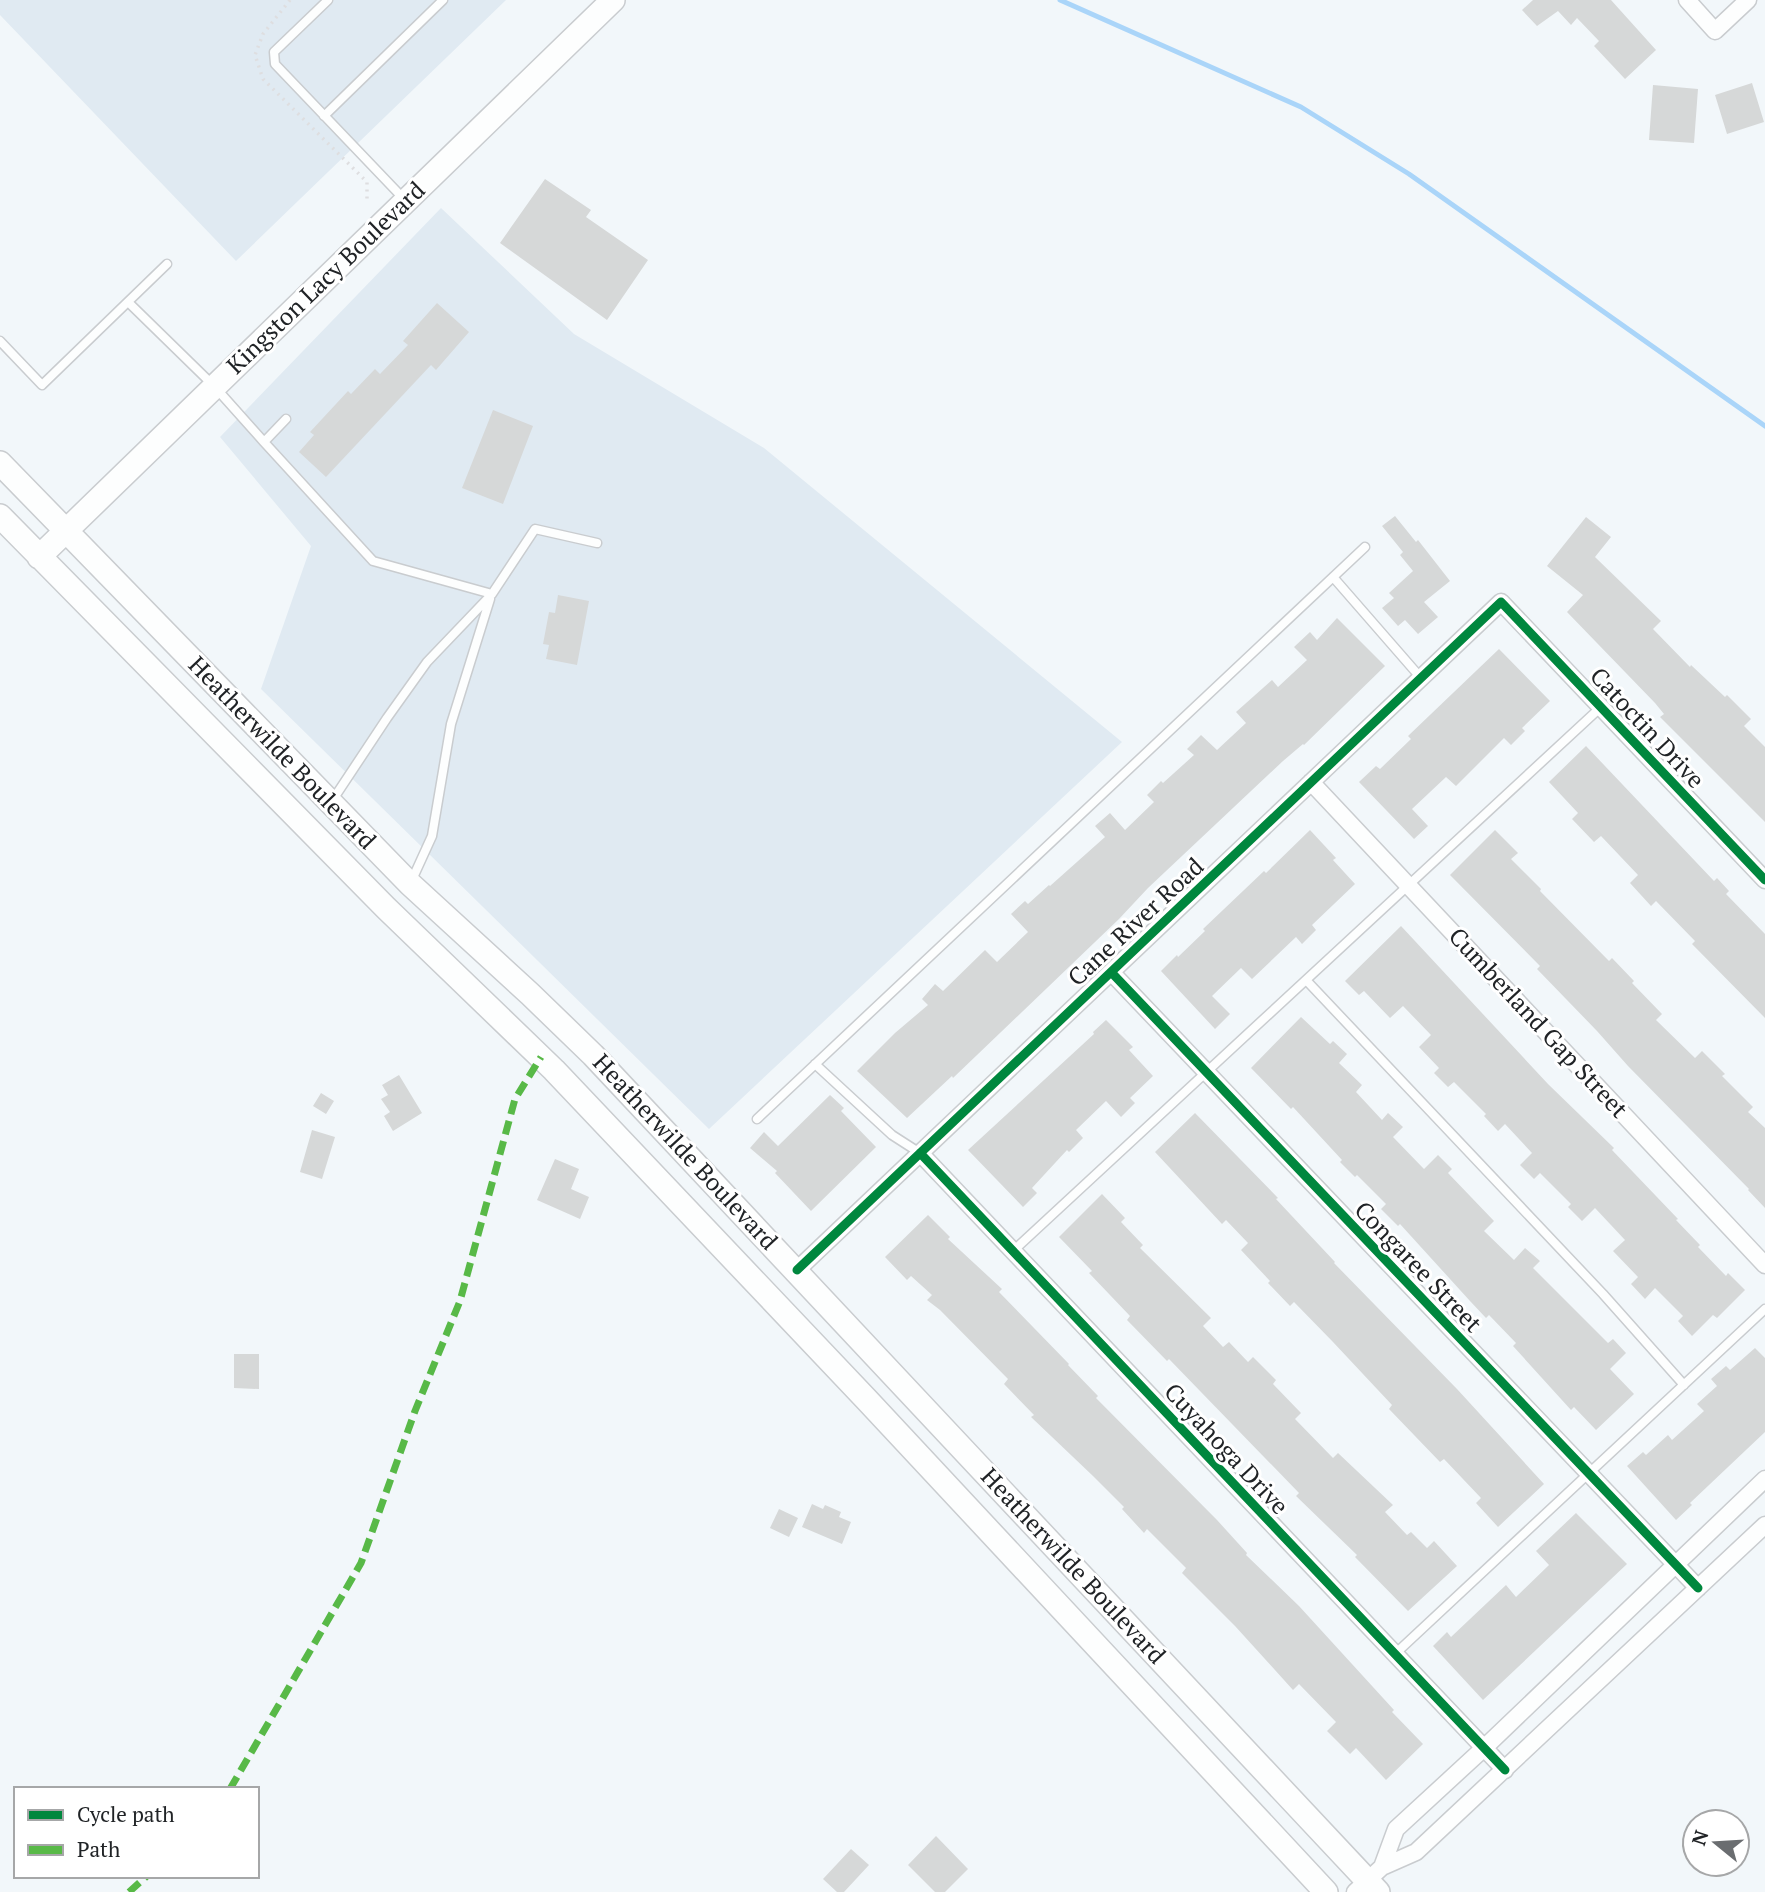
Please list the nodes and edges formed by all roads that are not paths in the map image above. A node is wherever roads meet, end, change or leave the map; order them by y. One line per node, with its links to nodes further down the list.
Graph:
1 (328, 0): 6 (lane)
2 (443, 0): 6 (lane)
3 (612, 0): 7 (main road, Kingston Lacy Boulevard)
4 (1687, 0): 5 (street)
5 (1748, 0)
6 (324, 116): 7 (lane)
7 (405, 201): 11 (main road, Kingston Lacy Boulevard)
8 (167, 264): 9 (lane)
9 (128, 302): 10 (lane); 11 (lane)
10 (0, 341)
11 (215, 386): 13 (lane); 16 (main road, Kingston Lacy Boulevard)
12 (286, 419): 13 (lane)
13 (264, 442): 21 (lane)
14 (0, 463): 16 (main road, Heatherwilde Boulevard)
15 (0, 516): 19 (main road, Heatherwilde Boulevard)
16 (65, 531): 19 (main road, Kingston Lacy Boulevard); 26 (main road, Heatherwilde Boulevard)
17 (597, 543): 21 (lane)
18 (1365, 547): 20 (lane)
19 (39, 557): 30 (main road, Heatherwilde Boulevard)
20 (1333, 577): 23 (lane); 33 (lane)
21 (492, 594): 26 (lane); 28 (lane)
22 (1501, 602): 23 (street, Cane River Road); 24 (street, Catoctin Drive)
23 (1421, 678): 25 (street, Cane River Road)
24 (1601, 707): 27 (street, Catoctin Drive); 29 (lane)
25 (1311, 782): 29 (street, Cumberland Gap Street); 31 (street, Cane River Road)
26 (331, 803): 28 (main road, Heatherwilde Boulevard)
27 (1765, 880)
28 (410, 884): 30 (main road); 39 (main road, Heatherwilde Boulevard)
29 (1409, 885): 32 (lane); 38 (street, Cumberland Gap Street)
30 (386, 908): 51 (main road, Heatherwilde Boulevard)
31 (1111, 972): 34 (street, Congaree Street); 36 (street, Cane River Road)
32 (1306, 980): 34 (lane); 41 (lane)
33 (815, 1064): 35 (lane); 36 (lane)
34 (1206, 1072): 37 (lane); 42 (street, Congaree Street)
35 (757, 1119)
36 (920, 1153): 37 (street, Cuyahoga Drive); 39 (street, Cane River Road)
37 (1013, 1251): 47 (street, Cuyahoga Drive)
38 (1765, 1265)
39 (797, 1270): 50 (main road, Heatherwilde Boulevard)
40 (1765, 1309): 41 (lane)
41 (1684, 1385): 42 (lane)
42 (1589, 1473): 45 (street, Congaree Street); 47 (lane)
43 (1765, 1479): 45 (street)
44 (1765, 1525): 46 (street)
45 (1676, 1565): 46 (street, Congaree Street); 48 (street)
46 (1698, 1588): 49 (street)
47 (1395, 1654): 48 (street, Cuyahoga Drive)
48 (1484, 1748): 49 (street, Cuyahoga Drive); 50 (street)
49 (1505, 1770): 50 (street)
50 (1370, 1883)
51 (1326, 1892)

